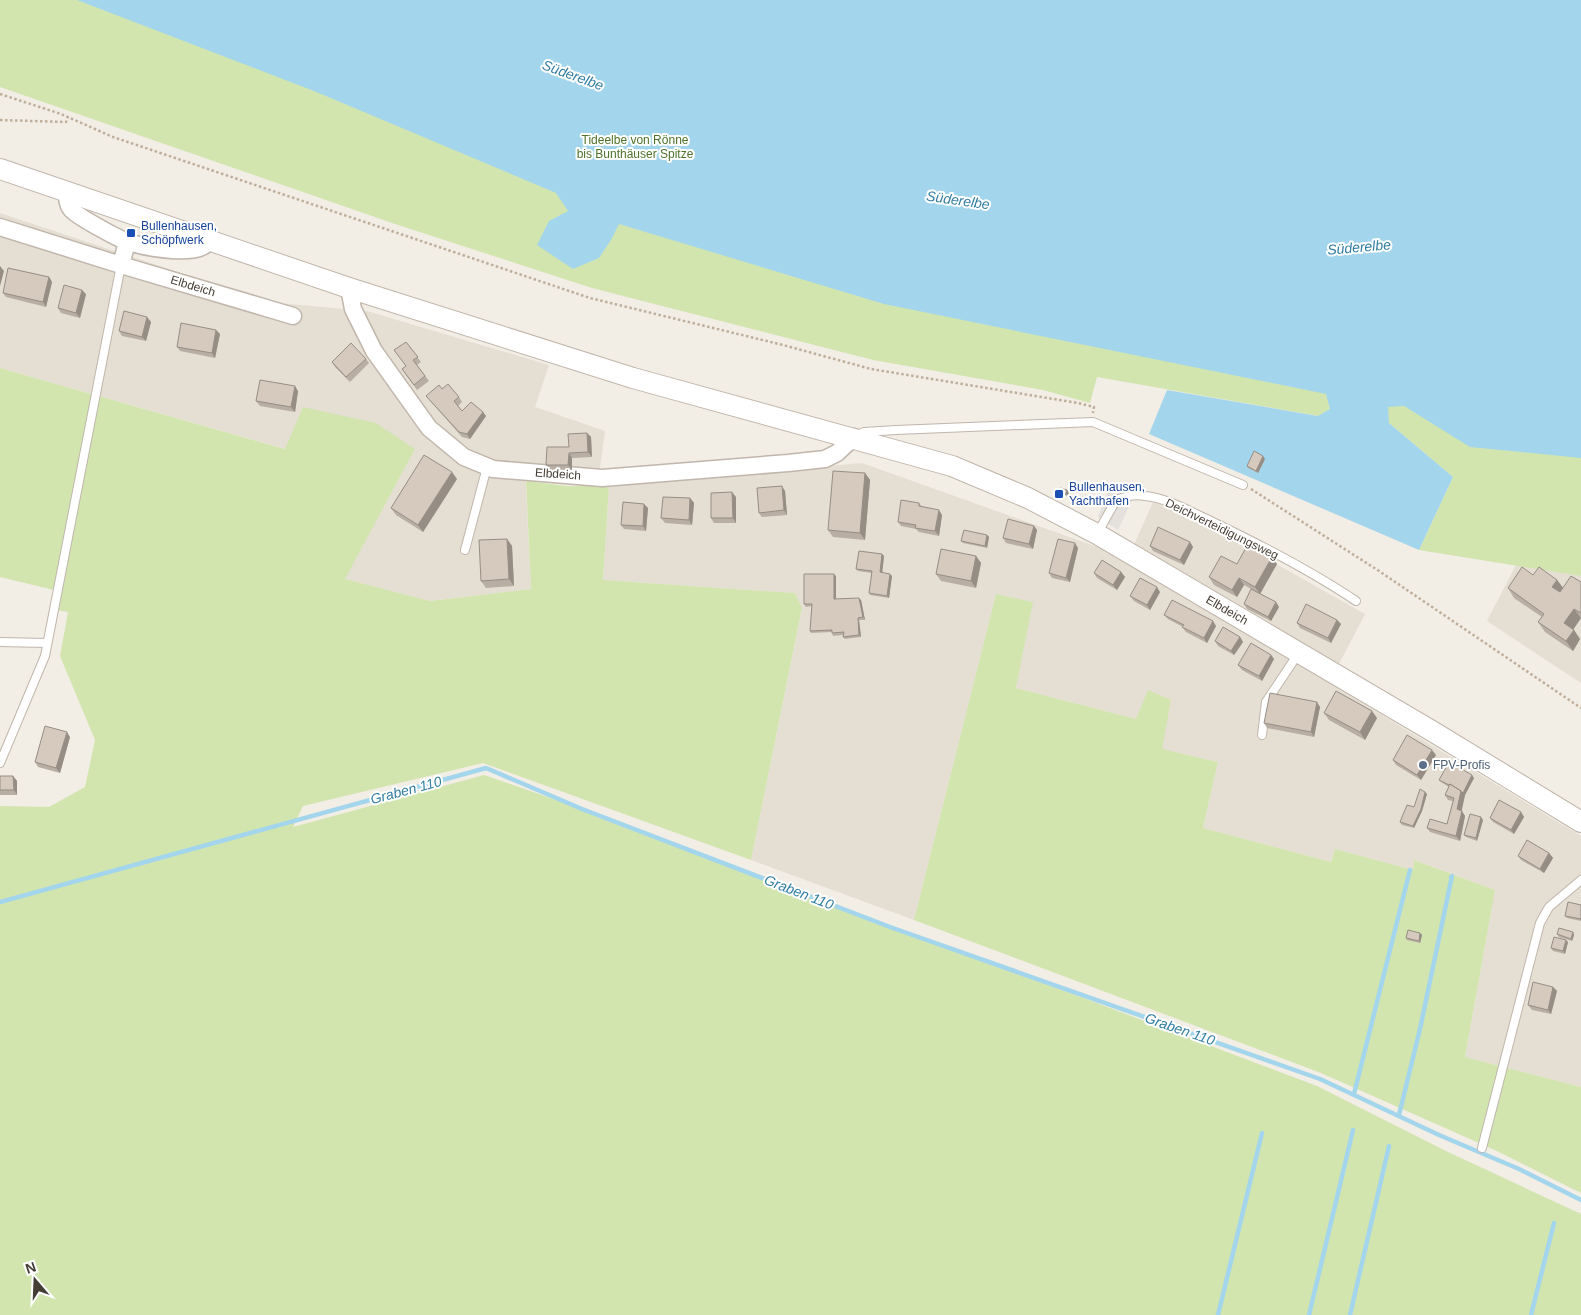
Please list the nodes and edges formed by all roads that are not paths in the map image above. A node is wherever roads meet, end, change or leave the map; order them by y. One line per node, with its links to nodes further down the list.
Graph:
1 (0, 169): 2 (street, Elbdeich)
2 (67, 191): 4 (street, Elbdeich); 5 (street)
3 (0, 227): 6 (street, Elbdeich)
4 (209, 240): 5 (street); 7 (street, Elbdeich)
5 (128, 242): 6 (street)
6 (121, 265): 8 (street, Elbdeich); 16 (lane)
7 (349, 288): 9 (street, Elbdeich); 10 (street, Elbdeich)
8 (294, 316)
9 (854, 437): 10 (street, Elbdeich); 11 (lane); 12 (street, Elbdeich)
10 (487, 467): 13 (lane)
11 (1243, 484)
12 (1097, 534): 14 (lane, Deichverteidigungsweg); 17 (street, Elbdeich)
13 (465, 550)
14 (1356, 601)
15 (0, 642): 16 (lane)
16 (47, 643): 19 (lane)
17 (1299, 653): 18 (lane); 20 (street, Elbdeich)
18 (1262, 735)
19 (0, 763)
20 (1581, 822)
21 (1581, 880): 22 (lane)
22 (1482, 1148)

